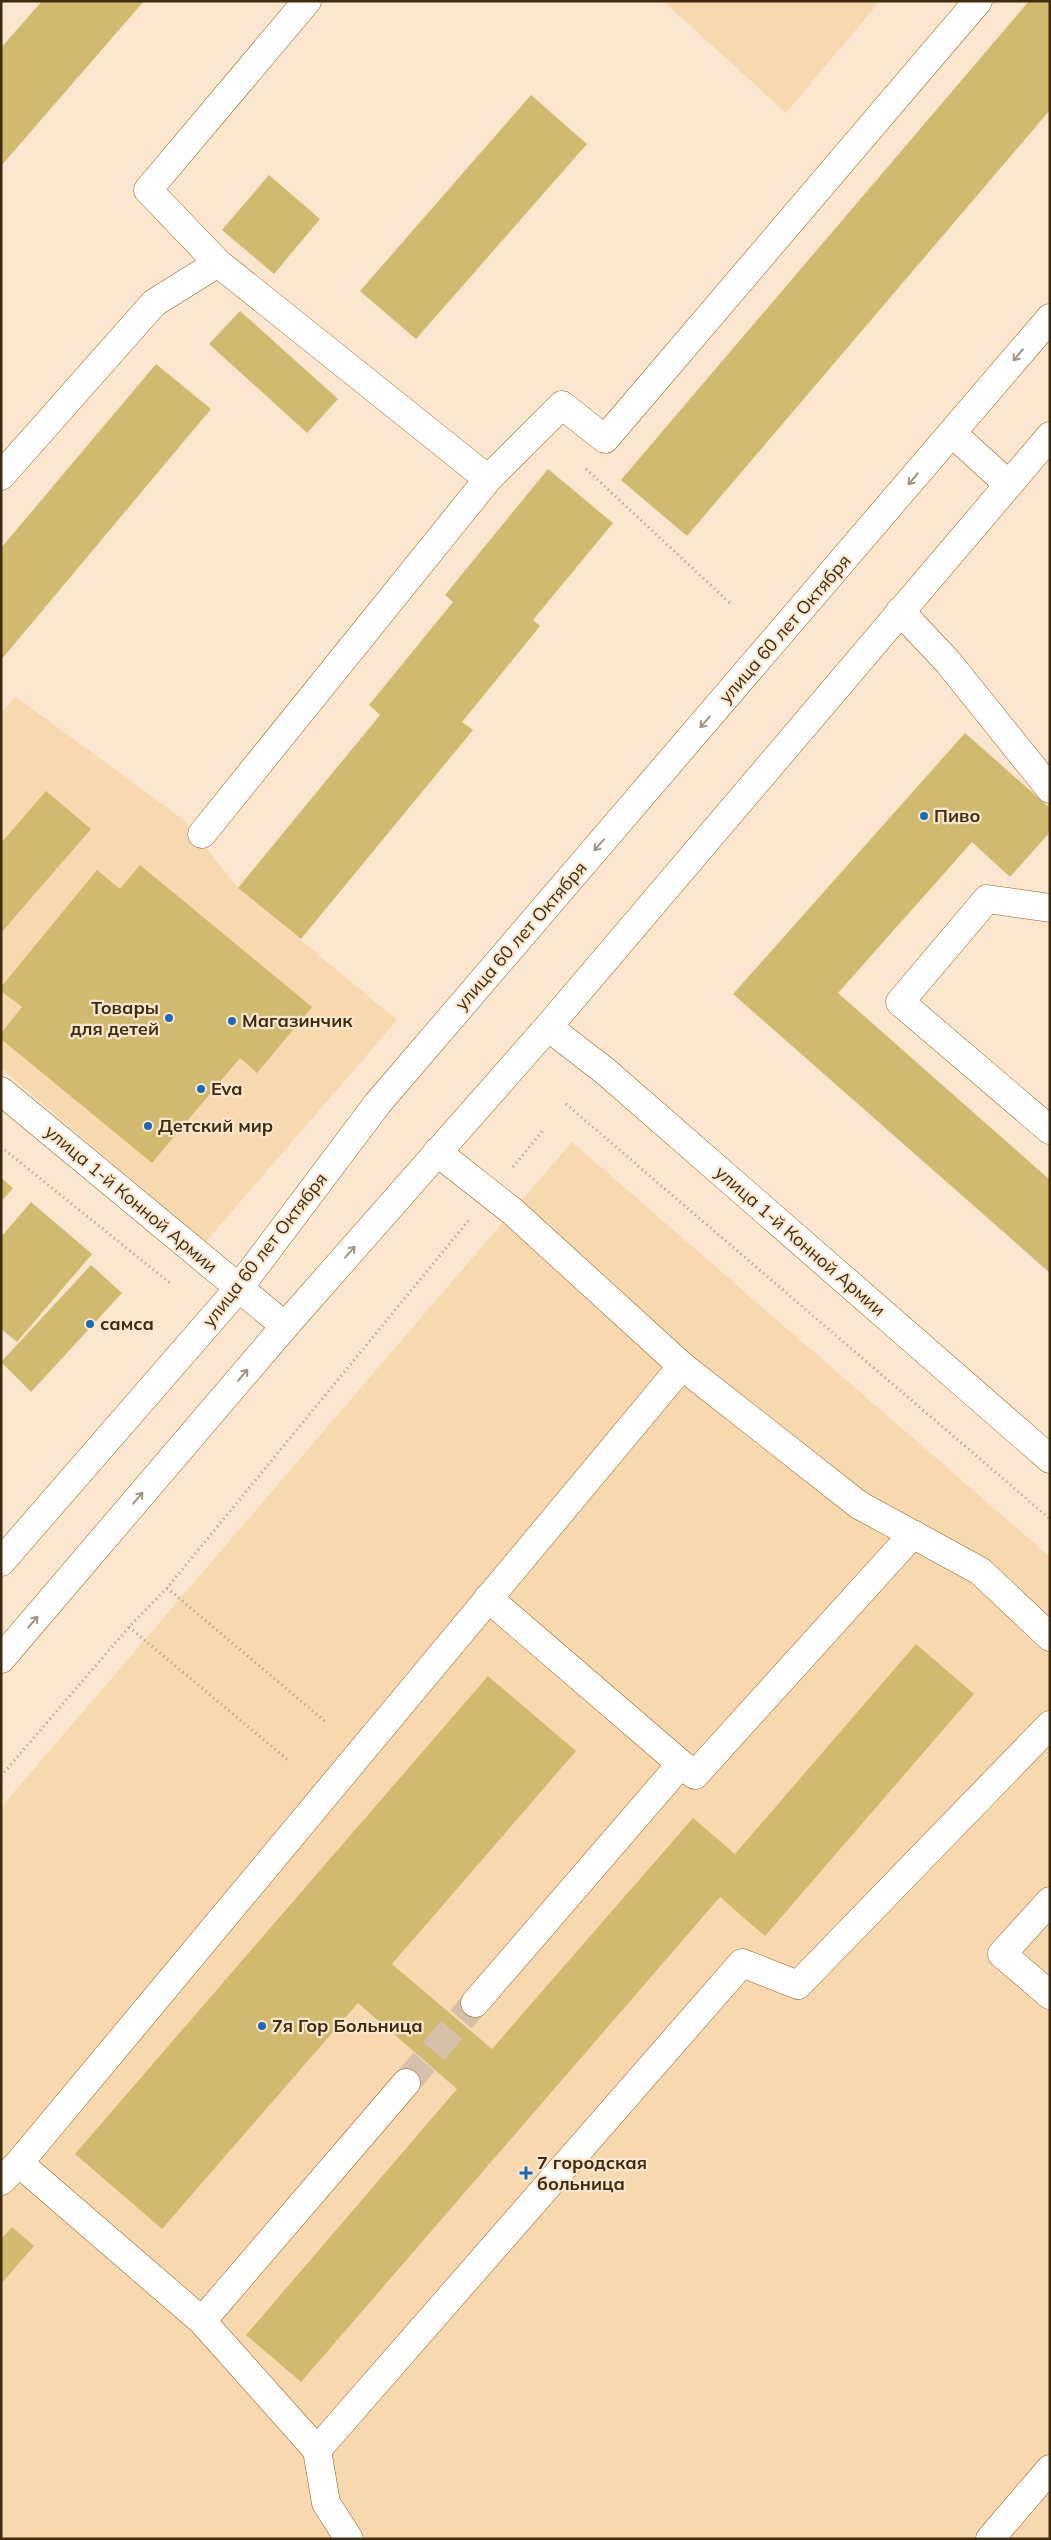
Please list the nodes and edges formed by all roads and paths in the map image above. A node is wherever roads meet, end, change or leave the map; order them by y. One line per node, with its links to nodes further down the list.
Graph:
1 (308, 1): 3 (main road)
2 (978, 1): 9 (main road)
3 (218, 263): 8 (main road); 9 (main road)
4 (1050, 318): 5 (main road, улица 60 лет Октября, one-way to 5)
5 (952, 433): 10 (main road); 25 (main road, улица 60 лет Октября, one-way to 25)
6 (1050, 436): 10 (main road)
7 (583, 467): 11 (path)
8 (1, 476)
9 (488, 479): 14 (main road)
10 (1008, 484): 12 (main road)
11 (732, 605)
12 (900, 611): 13 (main road); 16 (main road)
13 (1050, 789)
14 (202, 834)
15 (1050, 908): 20 (main road)
16 (548, 1027): 22 (main road); 28 (main road, улица 1-й Конной Армии)
17 (1, 1091): 25 (main road, улица 1-й Конной Армии)
18 (566, 1104): 29 (path)
19 (544, 1129): 23 (path)
20 (1050, 1130)
21 (1, 1147): 24 (path)
22 (437, 1152): 23 (main road); 26 (main road, one-way to 22)
23 (491, 1194): 27 (main road); 32 (path)
24 (170, 1283)
25 (238, 1289): 26 (main road, улица 1-й Конной Армии); 31 (main road, улица 60 лет Октября)
26 (285, 1326): 36 (main road, one-way to 26)
27 (682, 1366): 30 (main road); 33 (main road)
28 (1050, 1459)
29 (1050, 1519)
30 (913, 1534): 35 (main road); 40 (main road)
31 (1, 1562)
32 (167, 1588): 34 (path); 37 (path)
33 (488, 1598): 40 (main road); 46 (main road)
34 (129, 1627): 39 (path); 41 (path)
35 (1050, 1637)
36 (1, 1659)
37 (327, 1723)
38 (1050, 1725): 48 (main road)
39 (289, 1761)
40 (681, 1764): 44 (main road)
41 (1, 1776)
42 (1050, 1902): 43 (main road)
43 (1050, 1995)
44 (475, 2003)
45 (406, 2083): 47 (main road)
46 (10, 2172): 47 (main road)
47 (202, 2321): 48 (main road)
48 (317, 2450): 50 (main road)
49 (1050, 2469): 51 (main road)
50 (349, 2539)
51 (990, 2539)

